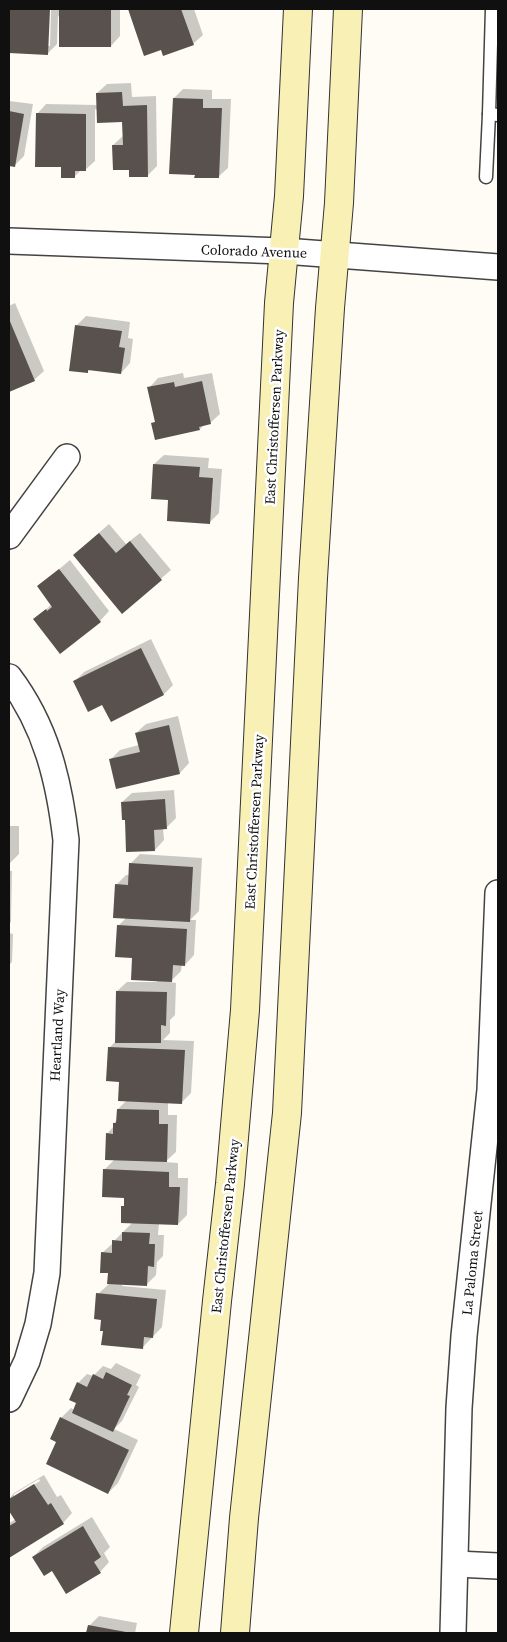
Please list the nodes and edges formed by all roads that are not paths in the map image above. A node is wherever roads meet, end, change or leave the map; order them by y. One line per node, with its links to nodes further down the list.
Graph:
1 (298, 9): 7 (street, East Christoffersen Parkway)
2 (348, 9): 8 (street)
3 (492, 9): 4 (lane)
4 (494, 115): 5 (lane)
5 (486, 177)
6 (9, 242): 7 (street, Colorado Avenue)
7 (284, 251): 8 (street, Colorado Avenue); 17 (street, East Christoffersen Parkway)
8 (335, 254): 9 (street, Colorado Avenue); 18 (street)
9 (498, 267)
10 (67, 457): 11 (street)
11 (9, 536)
12 (9, 677): 14 (street, Heartland Way)
13 (498, 893): 15 (street, La Paloma Street)
14 (9, 1400)
15 (456, 1564): 16 (street); 19 (street, La Paloma Street)
16 (498, 1566)
17 (184, 1633)
18 (235, 1633)
19 (453, 1633)

